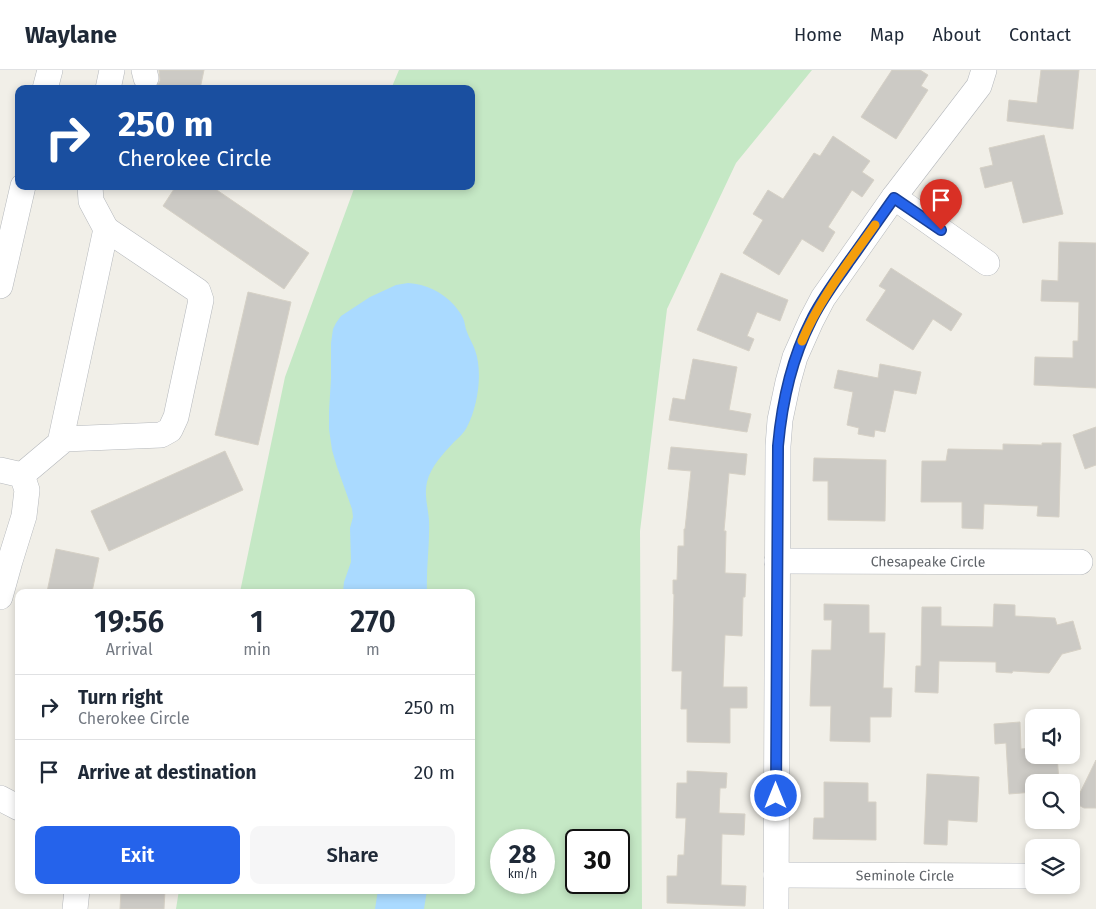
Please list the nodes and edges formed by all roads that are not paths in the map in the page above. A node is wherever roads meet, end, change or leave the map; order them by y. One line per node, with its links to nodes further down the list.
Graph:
1 (50, 70): 4 (street)
2 (112, 70): 5 (street)
3 (984, 70): 8 (street)
4 (47, 85)
5 (109, 85)
6 (22, 190): 11 (street)
7 (90, 190): 9 (street)
8 (894, 198): 10 (street); 14 (street)
9 (106, 229): 12 (street); 12 (street)
10 (987, 264)
11 (0, 286)
12 (60, 442): 13 (street)
13 (11, 472): 16 (street)
14 (777, 561): 15 (street, Chesapeake Circle); 19 (street)
15 (1080, 562)
16 (0, 597)
17 (0, 798): 18 (street)
18 (15, 806)
19 (776, 875): 20 (street, Seminole Circle); 23 (street)
20 (1025, 876)
21 (76, 894): 22 (street)
22 (75, 909)
23 (776, 909)

